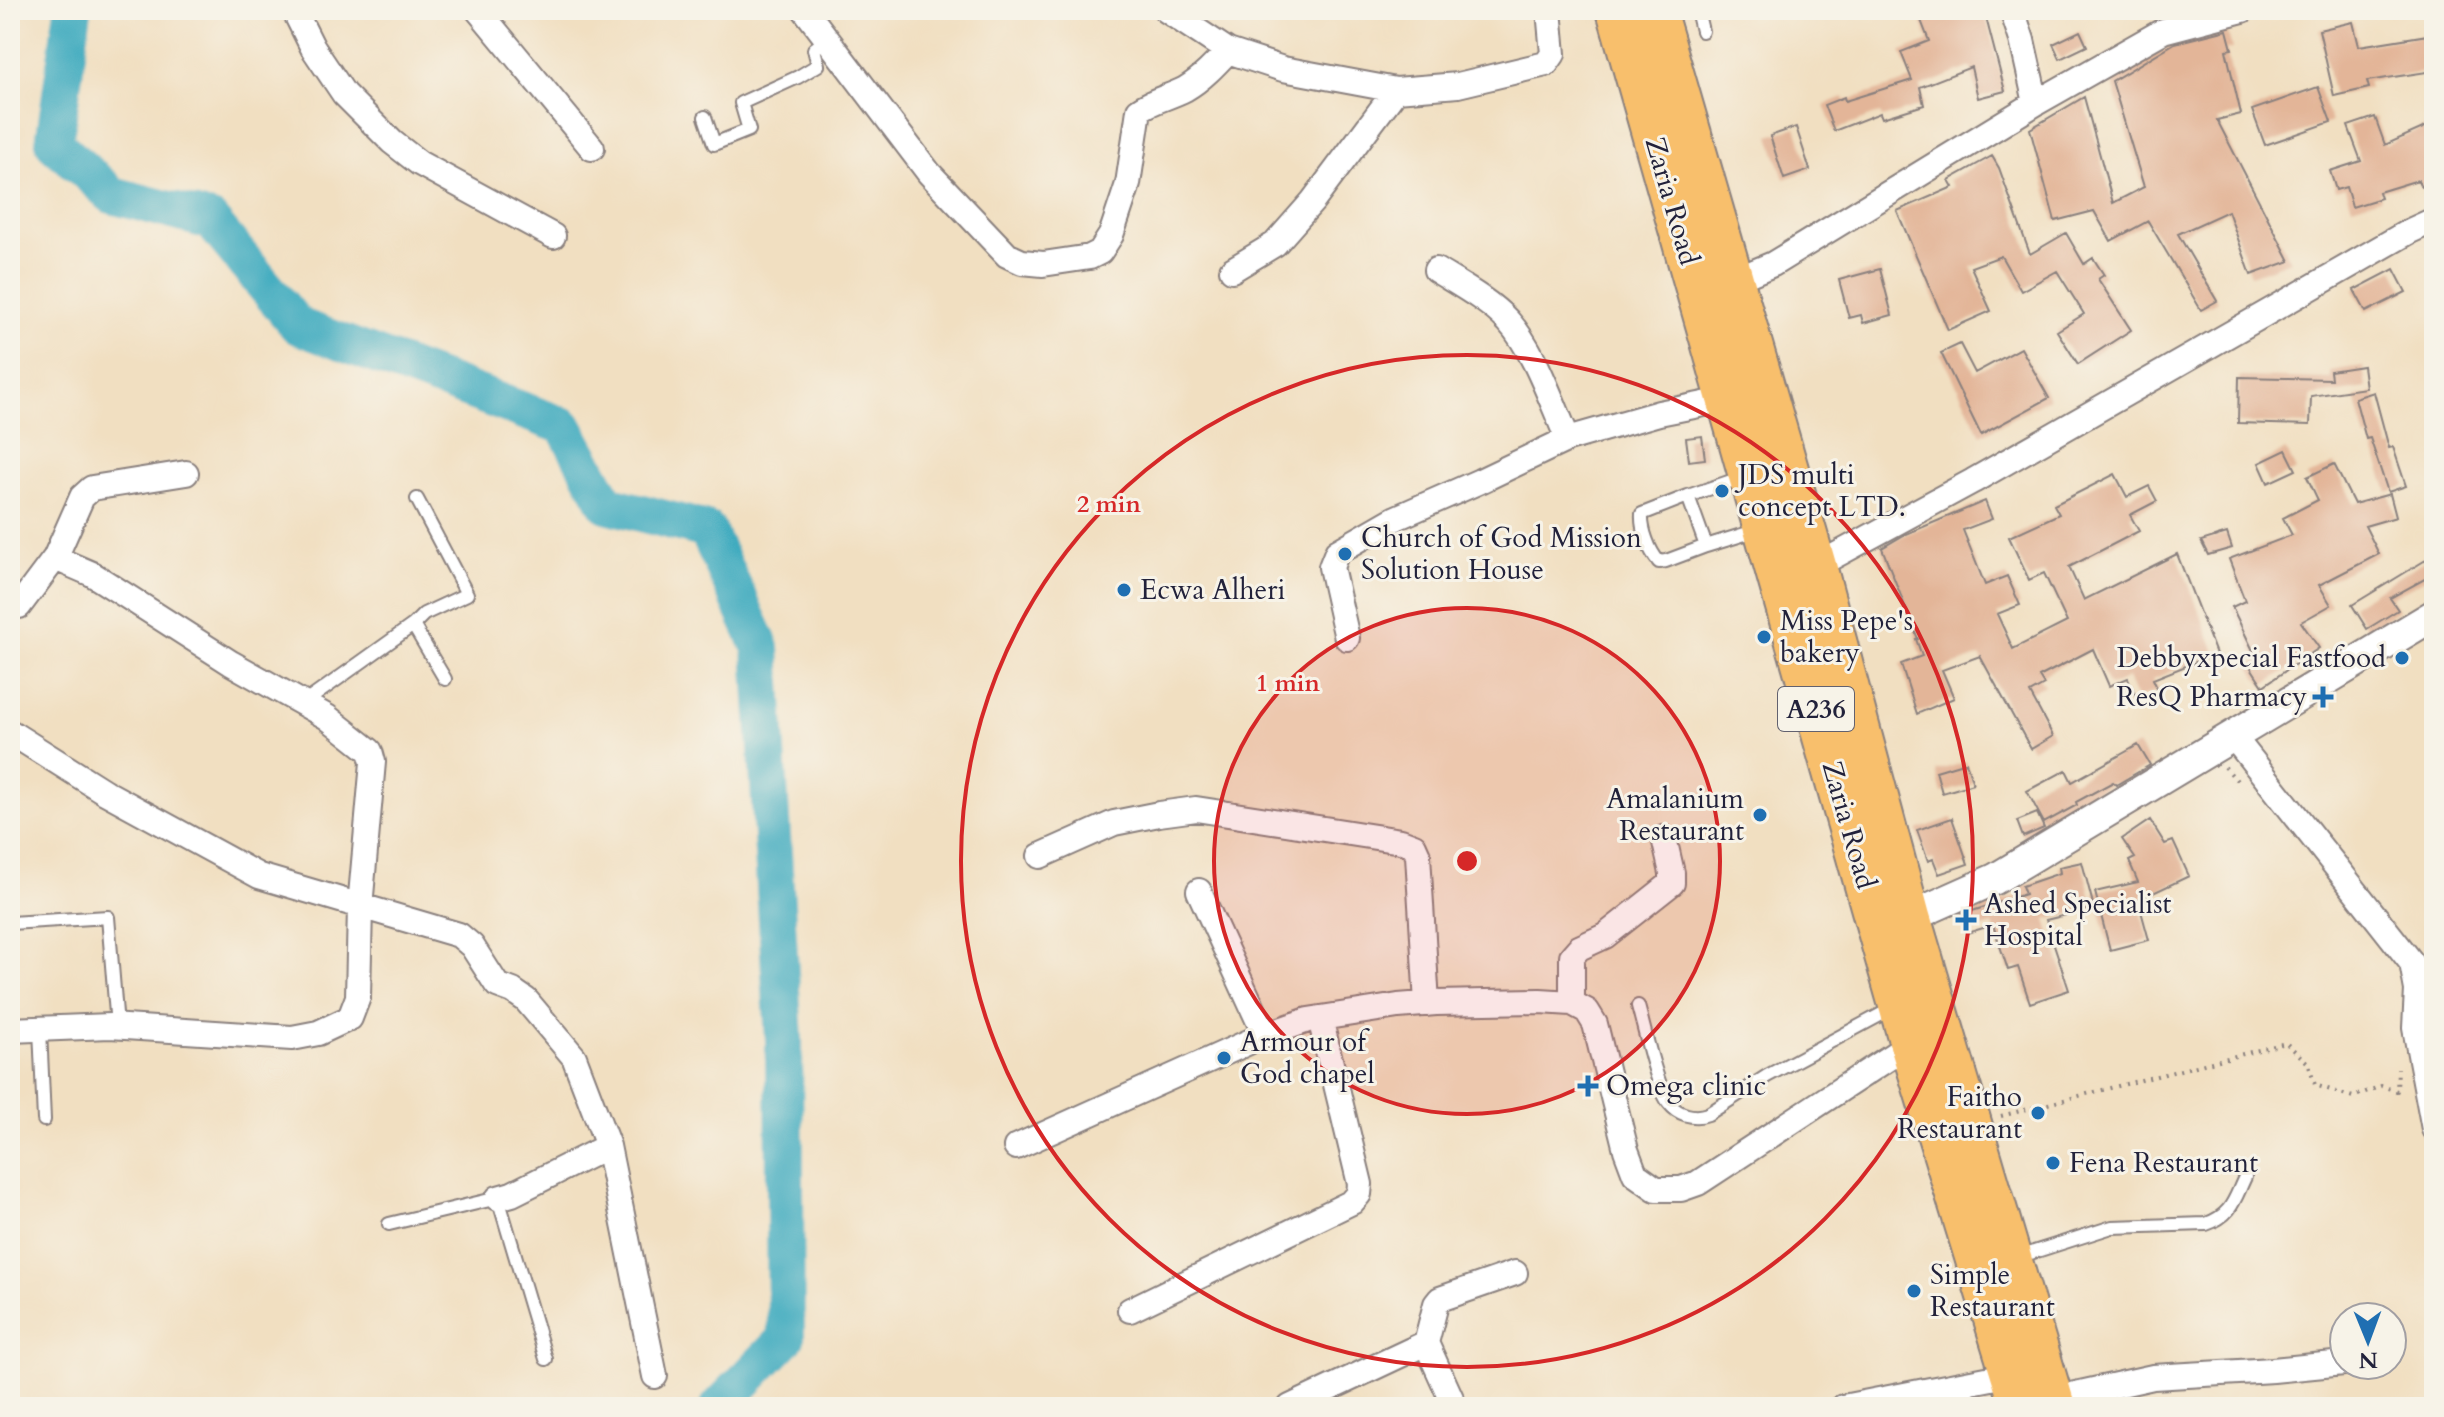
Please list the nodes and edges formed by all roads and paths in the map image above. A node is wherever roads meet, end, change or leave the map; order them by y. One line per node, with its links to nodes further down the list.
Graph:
1 (294, 10): 20 (street)
2 (478, 10): 18 (street)
3 (805, 10): 13 (street)
4 (1166, 10): 14 (street)
5 (1549, 10): 15 (street)
6 (1617, 10): 24 (highway, Zaria Road / A236)
7 (1655, 10): 23 (highway, A236)
8 (1697, 10): 12 (lane)
9 (2012, 10): 16 (street)
10 (2243, 10): 11 (street)
11 (2169, 21): 16 (street)
12 (1702, 31)
13 (827, 39): 14 (street); 17 (lane)
14 (1228, 51): 15 (street)
15 (1396, 90): 21 (street)
16 (2036, 103): 23 (street)
17 (705, 117)
18 (592, 148)
19 (2434, 220): 33 (street)
20 (553, 236)
21 (1232, 270)
22 (1436, 270): 25 (street)
23 (1735, 280): 26 (highway, A236)
24 (1729, 399): 25 (street); 26 (highway, Zaria Road / A236)
25 (1568, 439): 37 (street)
26 (1757, 453): 28 (lane); 30 (highway, Zaria Road / A236); 33 (highway, A236)
27 (186, 473): 32 (street)
28 (1688, 496): 31 (lane); 31 (lane)
29 (417, 499): 36 (lane)
30 (1765, 528): 31 (lane); 51 (highway, Zaria Road / A236)
31 (1706, 546)
32 (55, 558): 34 (street); 39 (street)
33 (1816, 566): 47 (highway, A236)
34 (10, 600)
35 (2434, 615): 41 (street)
36 (413, 625): 38 (lane); 39 (lane)
37 (1347, 638)
38 (445, 679)
39 (304, 703): 46 (street)
40 (10, 732): 46 (street)
41 (2221, 743): 42 (path); 47 (street); 62 (street)
42 (2241, 786)
43 (1664, 838): 49 (street)
44 (1040, 856): 50 (street)
45 (1199, 891): 57 (street)
46 (360, 907): 54 (street); 63 (street)
47 (1910, 917): 61 (highway, A236)
48 (10, 923): 54 (lane)
49 (1572, 1003): 50 (street); 58 (street)
50 (1427, 1004): 53 (street)
51 (1899, 1005): 52 (lane); 58 (highway, Zaria Road / A236)
52 (1638, 1006)
53 (1320, 1018): 57 (street); 70 (street)
54 (117, 1026): 55 (street)
55 (40, 1029): 56 (street); 60 (lane)
56 (10, 1030)
57 (1265, 1035): 64 (street)
58 (1910, 1044): 75 (highway, Zaria Road / A236)
59 (2399, 1063): 61 (path)
60 (44, 1120)
61 (1971, 1124): 68 (highway, A236)
62 (2434, 1128)
63 (608, 1146): 66 (street); 74 (street)
64 (1016, 1147)
65 (2245, 1177): 68 (lane)
66 (498, 1198): 67 (lane); 72 (lane)
67 (389, 1224)
68 (2012, 1259): 75 (highway, A236)
69 (1515, 1273): 71 (street)
70 (1130, 1310)
71 (1426, 1343): 76 (street); 77 (street)
72 (546, 1359)
73 (2328, 1365): 75 (street)
74 (655, 1376)
75 (2035, 1397): 78 (street)
76 (1290, 1407)
77 (1455, 1407)
78 (1843, 1407)

